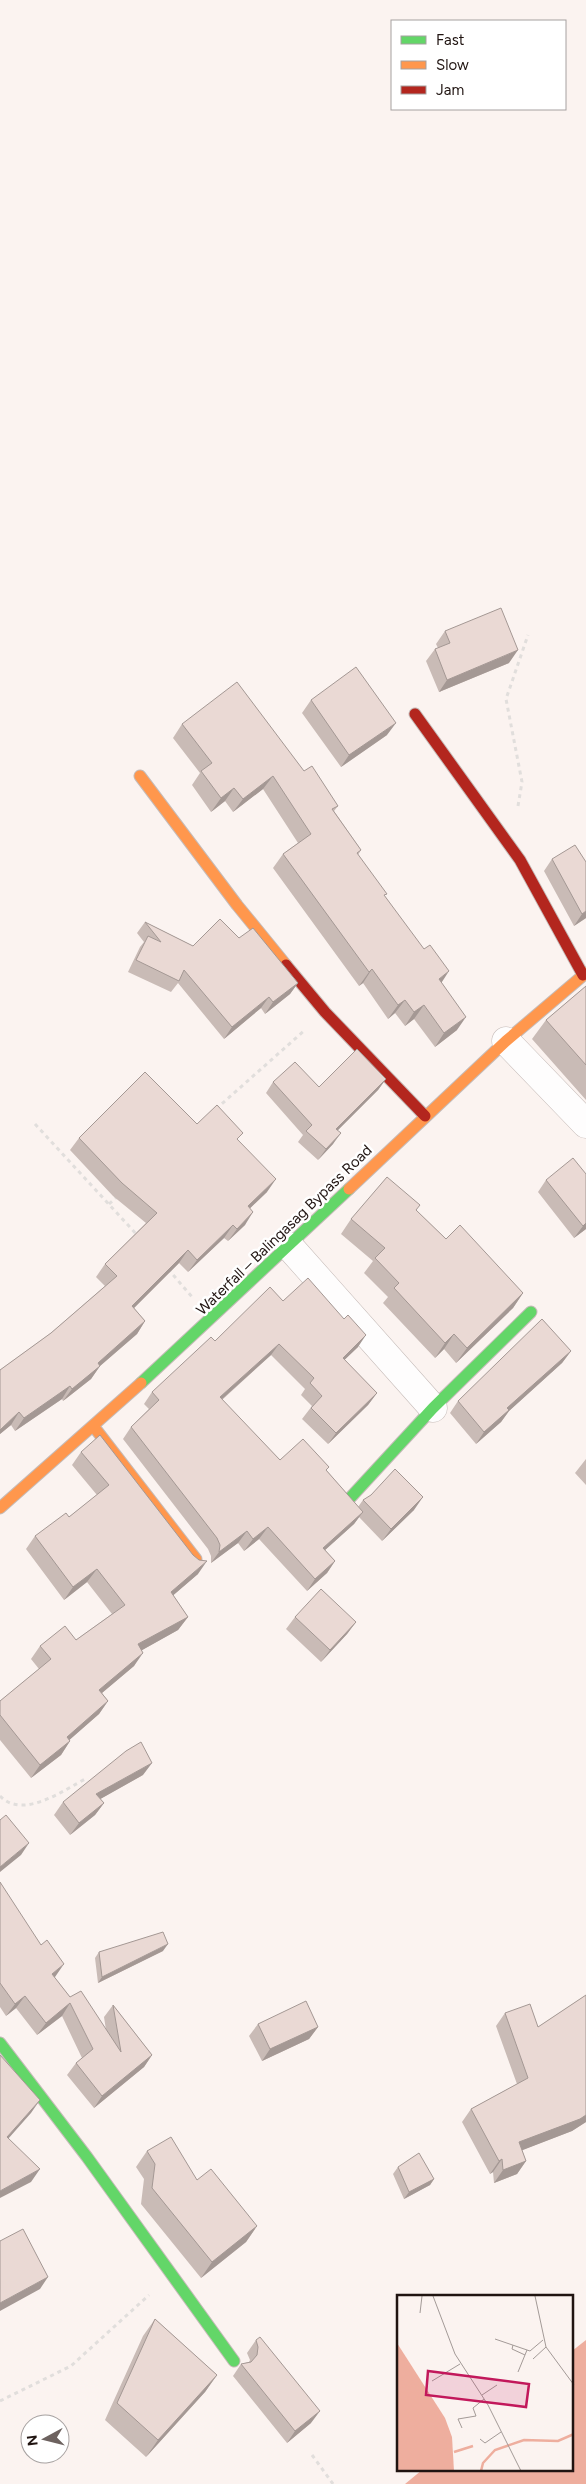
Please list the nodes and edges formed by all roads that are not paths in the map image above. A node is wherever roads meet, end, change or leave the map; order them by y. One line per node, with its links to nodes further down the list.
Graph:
1 (414, 714): 3 (street)
2 (140, 776): 5 (street)
3 (585, 974): 4 (street, Waterfall ‒ Balingasag Bypass Road)
4 (506, 1041): 5 (street, Waterfall ‒ Balingasag Bypass Road); 6 (street)
5 (425, 1116): 7 (street, Waterfall ‒ Balingasag Bypass Road)
6 (586, 1124)
7 (289, 1246): 9 (street); 10 (street, Waterfall ‒ Balingasag Bypass Road)
8 (530, 1312): 9 (street)
9 (434, 1408): 11 (street)
10 (94, 1427): 12 (street, Waterfall ‒ Balingasag Bypass Road); 13 (street)
11 (351, 1497)
12 (0, 1508)
13 (196, 1559)
14 (0, 2043): 15 (street)
15 (234, 2361)

